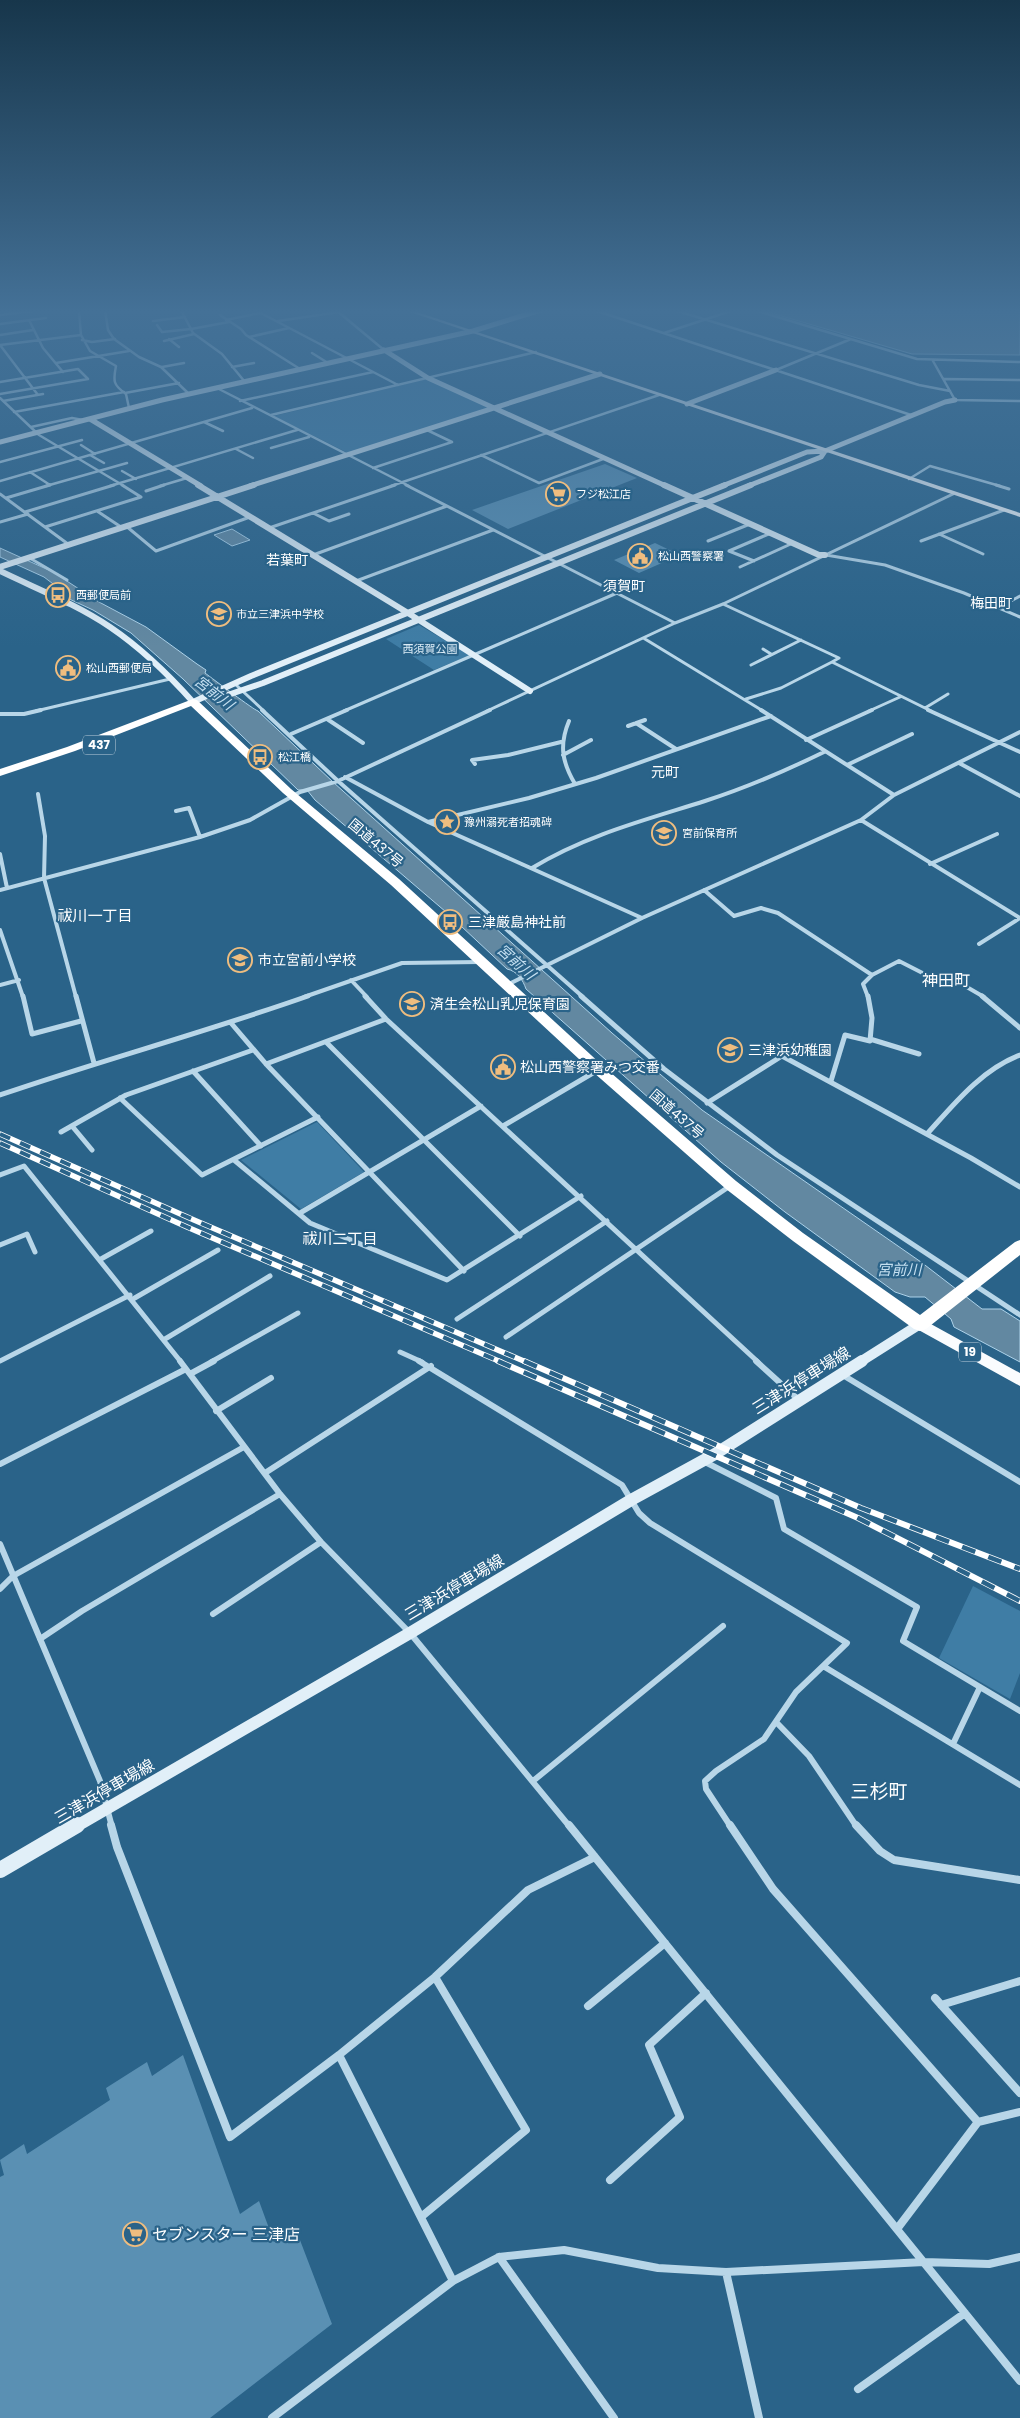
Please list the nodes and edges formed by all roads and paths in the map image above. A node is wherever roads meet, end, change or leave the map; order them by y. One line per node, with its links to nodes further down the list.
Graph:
1 (27, 423): 13 (street)
2 (47, 423): 13 (street)
3 (75, 423): 17 (street)
4 (91, 423): 22 (street)
5 (201, 423): 22 (street)
6 (206, 423): 16 (street)
7 (284, 423): 14 (street)
8 (450, 423): 15 (street)
9 (524, 423): 18 (street)
10 (575, 423): 18 (street)
11 (742, 423): 27 (main road)
12 (892, 423): 27 (street)
13 (31, 426): 17 (street)
14 (297, 430): 19 (street); 26 (street)
15 (427, 430): 30 (street); 39 (street)
16 (223, 431)
17 (38, 432): 21 (street); 24 (street)
18 (546, 433): 31 (street); 34 (street)
19 (310, 436): 25 (street); 30 (street)
20 (82, 440): 24 (street)
21 (0, 442)
22 (130, 443): 28 (street); 38 (street)
23 (81, 445): 28 (street)
24 (58, 446): 33 (street); 35 (street)
25 (271, 448)
26 (236, 449): 32 (street); 38 (street)
27 (825, 451): 45 (main road); 56 (street); 57 (street)
28 (95, 454): 29 (street)
29 (90, 455): 33 (street); 36 (street)
30 (347, 455): 39 (street); 54 (street)
31 (480, 455): 34 (street); 47 (street)
32 (253, 458)
33 (78, 459): 40 (street); 42 (street)
34 (603, 459): 56 (street)
35 (0, 462)
36 (104, 463)
37 (127, 463): 40 (street)
38 (172, 468): 43 (street); 44 (street)
39 (373, 468): 47 (street)
40 (98, 471): 48 (street); 49 (street)
41 (122, 471): 44 (street)
42 (30, 472): 46 (street); 49 (street)
43 (187, 478): 51 (street); 54 (street)
44 (136, 479): 48 (street)
45 (909, 479): 50 (street); 53 (main road)
46 (0, 481)
47 (400, 483): 58 (street); 62 (street)
48 (120, 484): 60 (street); 61 (street)
49 (50, 485): 55 (street)
50 (1009, 489)
51 (146, 491)
52 (0, 494): 55 (street)
53 (953, 494): 59 (main road); 81 (street)
54 (217, 496): 66 (street); 70 (street)
55 (6, 498): 61 (street)
56 (693, 499): 57 (street); 83 (street)
57 (704, 504): 69 (street); 86 (street)
58 (447, 506): 73 (street); 82 (street)
59 (1004, 510): 64 (main road); 75 (street)
60 (97, 511): 70 (street); 71 (street)
61 (27, 513): 68 (street); 71 (street)
62 (313, 513): 65 (street); 72 (street)
63 (349, 514): 65 (street)
64 (1020, 515)
65 (343, 516): 67 (street)
66 (250, 517): 70 (street); 72 (street)
67 (348, 519)
68 (0, 522)
69 (750, 524): 74 (street); 76 (street)
70 (123, 526): 79 (street)
71 (45, 527): 79 (street)
72 (269, 528): 82 (street)
73 (493, 530): 83 (street); 91 (street)
74 (771, 534): 78 (street); 85 (street)
75 (939, 534): 77 (street); 80 (street)
76 (708, 541)
77 (921, 541)
78 (793, 543): 81 (street); 85 (street)
79 (68, 544): 84 (street)
80 (983, 554)
81 (825, 555): 94 (street); 95 (street)
82 (313, 556): 91 (street)
83 (546, 556): 86 (street); 96 (street)
84 (27, 557): 87 (street); 90 (street)
85 (754, 561): 88 (street)
86 (559, 563): 92 (street); 98 (street)
87 (0, 567)
88 (740, 567)
89 (0, 571): 107 (street)
90 (66, 580)
91 (356, 582): 96 (street)
92 (618, 593): 99 (street); 104 (street)
93 (1020, 596): 95 (street)
94 (723, 604): 99 (street); 101 (street)
95 (998, 608): 97 (street)
96 (408, 613): 98 (street); 108 (street)
97 (1020, 617)
98 (418, 620): 104 (street); 108 (street)
99 (675, 623): 100 (street)
100 (645, 638): 109 (street); 112 (street)
101 (802, 640): 103 (street); 105 (street)
102 (762, 649): 103 (street)
103 (771, 654): 106 (street)
104 (475, 655): 109 (street); 117 (street)
105 (832, 662): 111 (street); 112 (street)
106 (751, 665)
107 (170, 679): 113 (street); 115 (street)
108 (236, 687): 113 (street); 123 (street)
109 (530, 690): 138 (street)
110 (948, 694): 114 (street)
111 (900, 697): 114 (street); 126 (street)
112 (746, 699): 116 (street)
113 (198, 703): 137 (highway, 437); 139 (highway, 437); 143 (highway, 国道437号)
114 (925, 708): 128 (street)
115 (0, 714)
116 (771, 716): 126 (street); 130 (street)
117 (327, 719): 123 (street); 129 (street)
118 (645, 720): 120 (street)
119 (569, 721): 127 (street)
120 (636, 723): 121 (street); 130 (street)
121 (628, 726)
122 (1020, 732): 128 (street)
123 (291, 734): 140 (street)
124 (912, 734): 136 (street)
125 (591, 740): 133 (street)
126 (806, 740): 131 (street)
127 (561, 742): 133 (street); 135 (street)
128 (1000, 742): 132 (street); 134 (street)
129 (363, 743)
130 (676, 749): 141 (street)
131 (824, 752): 136 (street); 153 (street)
132 (1020, 752)
133 (563, 755): 141 (street)
134 (959, 763): 144 (street); 145 (street)
135 (475, 764)
136 (847, 765): 144 (street)
137 (0, 773)
138 (345, 778): 140 (street); 148 (street)
139 (0, 779)
140 (338, 781): 143 (street); 163 (street)
141 (575, 784): 148 (street)
142 (38, 794): 154 (street)
143 (297, 794): 150 (street); 162 (highway, 国道437号)
144 (894, 795): 147 (street)
145 (1020, 796)
146 (176, 811): 150 (street)
147 (861, 820): 152 (street); 157 (street)
148 (428, 822): 153 (street)
149 (997, 834): 152 (street)
150 (200, 837): 154 (street)
151 (0, 854): 155 (street)
152 (930, 864): 159 (street)
153 (532, 868): 158 (street)
154 (44, 878): 155 (street); 170 (street)
155 (7, 888): 156 (street)
156 (0, 890)
157 (704, 890): 158 (street); 164 (street)
158 (642, 918): 163 (street)
159 (1020, 918): 161 (street)
160 (0, 930): 165 (street)
161 (979, 944)
162 (483, 962): 166 (street); 167 (highway, 国道437号)
163 (544, 966): 167 (street); 185 (street)
164 (872, 975): 172 (street); 173 (street)
165 (19, 980): 168 (street); 170 (street)
166 (351, 980): 169 (street); 171 (street)
167 (512, 982): 180 (highway, 国道437号)
168 (0, 985)
169 (386, 1019): 174 (street); 186 (street)
170 (81, 1021): 178 (street)
171 (231, 1023): 175 (street); 178 (street)
172 (1020, 1028)
173 (870, 1038): 176 (street); 182 (street)
174 (326, 1042): 179 (street); 192 (street)
175 (253, 1050): 179 (street); 181 (street)
176 (919, 1054)
177 (1020, 1055): 191 (street)
178 (94, 1063): 183 (street)
179 (266, 1064): 187 (street)
180 (598, 1069): 189 (street); 198 (highway, 国道437号)
181 (193, 1071): 184 (street); 193 (street)
182 (831, 1081): 185 (street); 191 (street)
183 (0, 1095)
184 (120, 1098): 188 (street); 195 (street)
185 (707, 1103): 213 (street)
186 (482, 1106): 189 (street); 192 (street)
187 (318, 1117): 193 (street); 196 (street)
188 (72, 1126): 190 (street); 194 (street)
189 (504, 1126): 200 (street)
190 (60, 1132)
191 (927, 1134): 199 (street)
192 (423, 1140): 196 (street); 204 (street)
193 (261, 1146): 195 (street)
194 (92, 1150)
195 (234, 1160): 201 (street)
196 (370, 1171): 201 (street); 211 (street)
197 (0, 1175): 210 (street)
198 (731, 1185): 207 (street); 218 (highway, 国道437号)
199 (1020, 1188)
200 (581, 1196): 202 (street); 204 (street)
201 (300, 1213): 211 (street)
202 (607, 1221): 207 (street); 217 (street)
203 (150, 1231): 210 (street)
204 (520, 1236): 211 (street)
205 (0, 1245): 209 (street)
206 (1020, 1246): 213 (highway)
207 (638, 1249): 219 (street); 228 (street)
208 (218, 1250): 214 (street)
209 (35, 1252)
210 (101, 1259): 214 (street)
211 (464, 1272)
212 (270, 1276): 220 (street)
213 (972, 1284): 216 (street); 218 (highway)
214 (132, 1297): 220 (street); 222 (street)
215 (298, 1313): 224 (street)
216 (1020, 1315)
217 (457, 1319)
218 (925, 1321): 225 (street, 三津浜停車場線); 227 (main road, 19)
219 (506, 1337)
220 (165, 1339): 224 (street)
221 (400, 1352): 223 (street)
222 (0, 1361)
223 (431, 1366): 233 (street); 236 (street)
224 (188, 1371): 229 (street); 232 (street)
225 (841, 1374): 228 (street, 三津浜停車場線); 234 (street)
226 (271, 1378): 229 (street)
227 (1020, 1380)
228 (799, 1400): 231 (street, 三津浜停車場線)
229 (216, 1411): 230 (street)
230 (244, 1447): 233 (street); 239 (street)
231 (702, 1461): 236 (street, 三津浜停車場線); 246 (street)
232 (0, 1464)
233 (265, 1473): 235 (street)
234 (1020, 1482)
235 (280, 1494): 237 (street); 244 (street)
236 (631, 1500): 243 (street, 三津浜停車場線); 245 (street)
237 (321, 1542): 241 (street); 243 (street)
238 (0, 1544): 239 (street)
239 (13, 1576): 240 (street); 244 (street)
240 (0, 1589)
241 (213, 1614)
242 (723, 1626): 250 (street)
243 (410, 1633): 250 (street); 252 (street, 三津浜停車場線)
244 (40, 1639): 252 (street)
245 (824, 1666): 248 (street); 249 (street)
246 (980, 1687): 247 (street); 249 (street)
247 (1020, 1711)
248 (777, 1722): 255 (street); 266 (street)
249 (953, 1744): 251 (street)
250 (533, 1781): 253 (street)
251 (1020, 1786)
252 (106, 1808): 254 (street, 三津浜停車場線); 263 (street)
253 (595, 1857): 256 (street); 257 (street)
254 (0, 1870)
255 (1020, 1880)
256 (665, 1942): 259 (street); 262 (street)
257 (435, 1976): 263 (street); 268 (street)
258 (1020, 1982): 261 (street)
259 (706, 1993): 267 (street); 269 (street)
260 (935, 1998): 261 (street)
261 (941, 2005): 264 (street)
262 (588, 2006)
263 (340, 2055): 268 (street)
264 (1020, 2093)
265 (1020, 2112): 266 (street)
266 (978, 2122): 269 (street)
267 (610, 2180)
268 (421, 2217): 274 (street)
269 (897, 2229): 272 (street)
270 (499, 2257): 273 (street); 274 (street); 279 (street)
271 (1020, 2257): 272 (street)
272 (924, 2262): 273 (street); 275 (street)
273 (726, 2272): 280 (street)
274 (453, 2281): 278 (street)
275 (965, 2313): 276 (street); 277 (street)
276 (1020, 2381)
277 (858, 2389)
278 (272, 2418)
279 (614, 2418)
280 (759, 2418)

